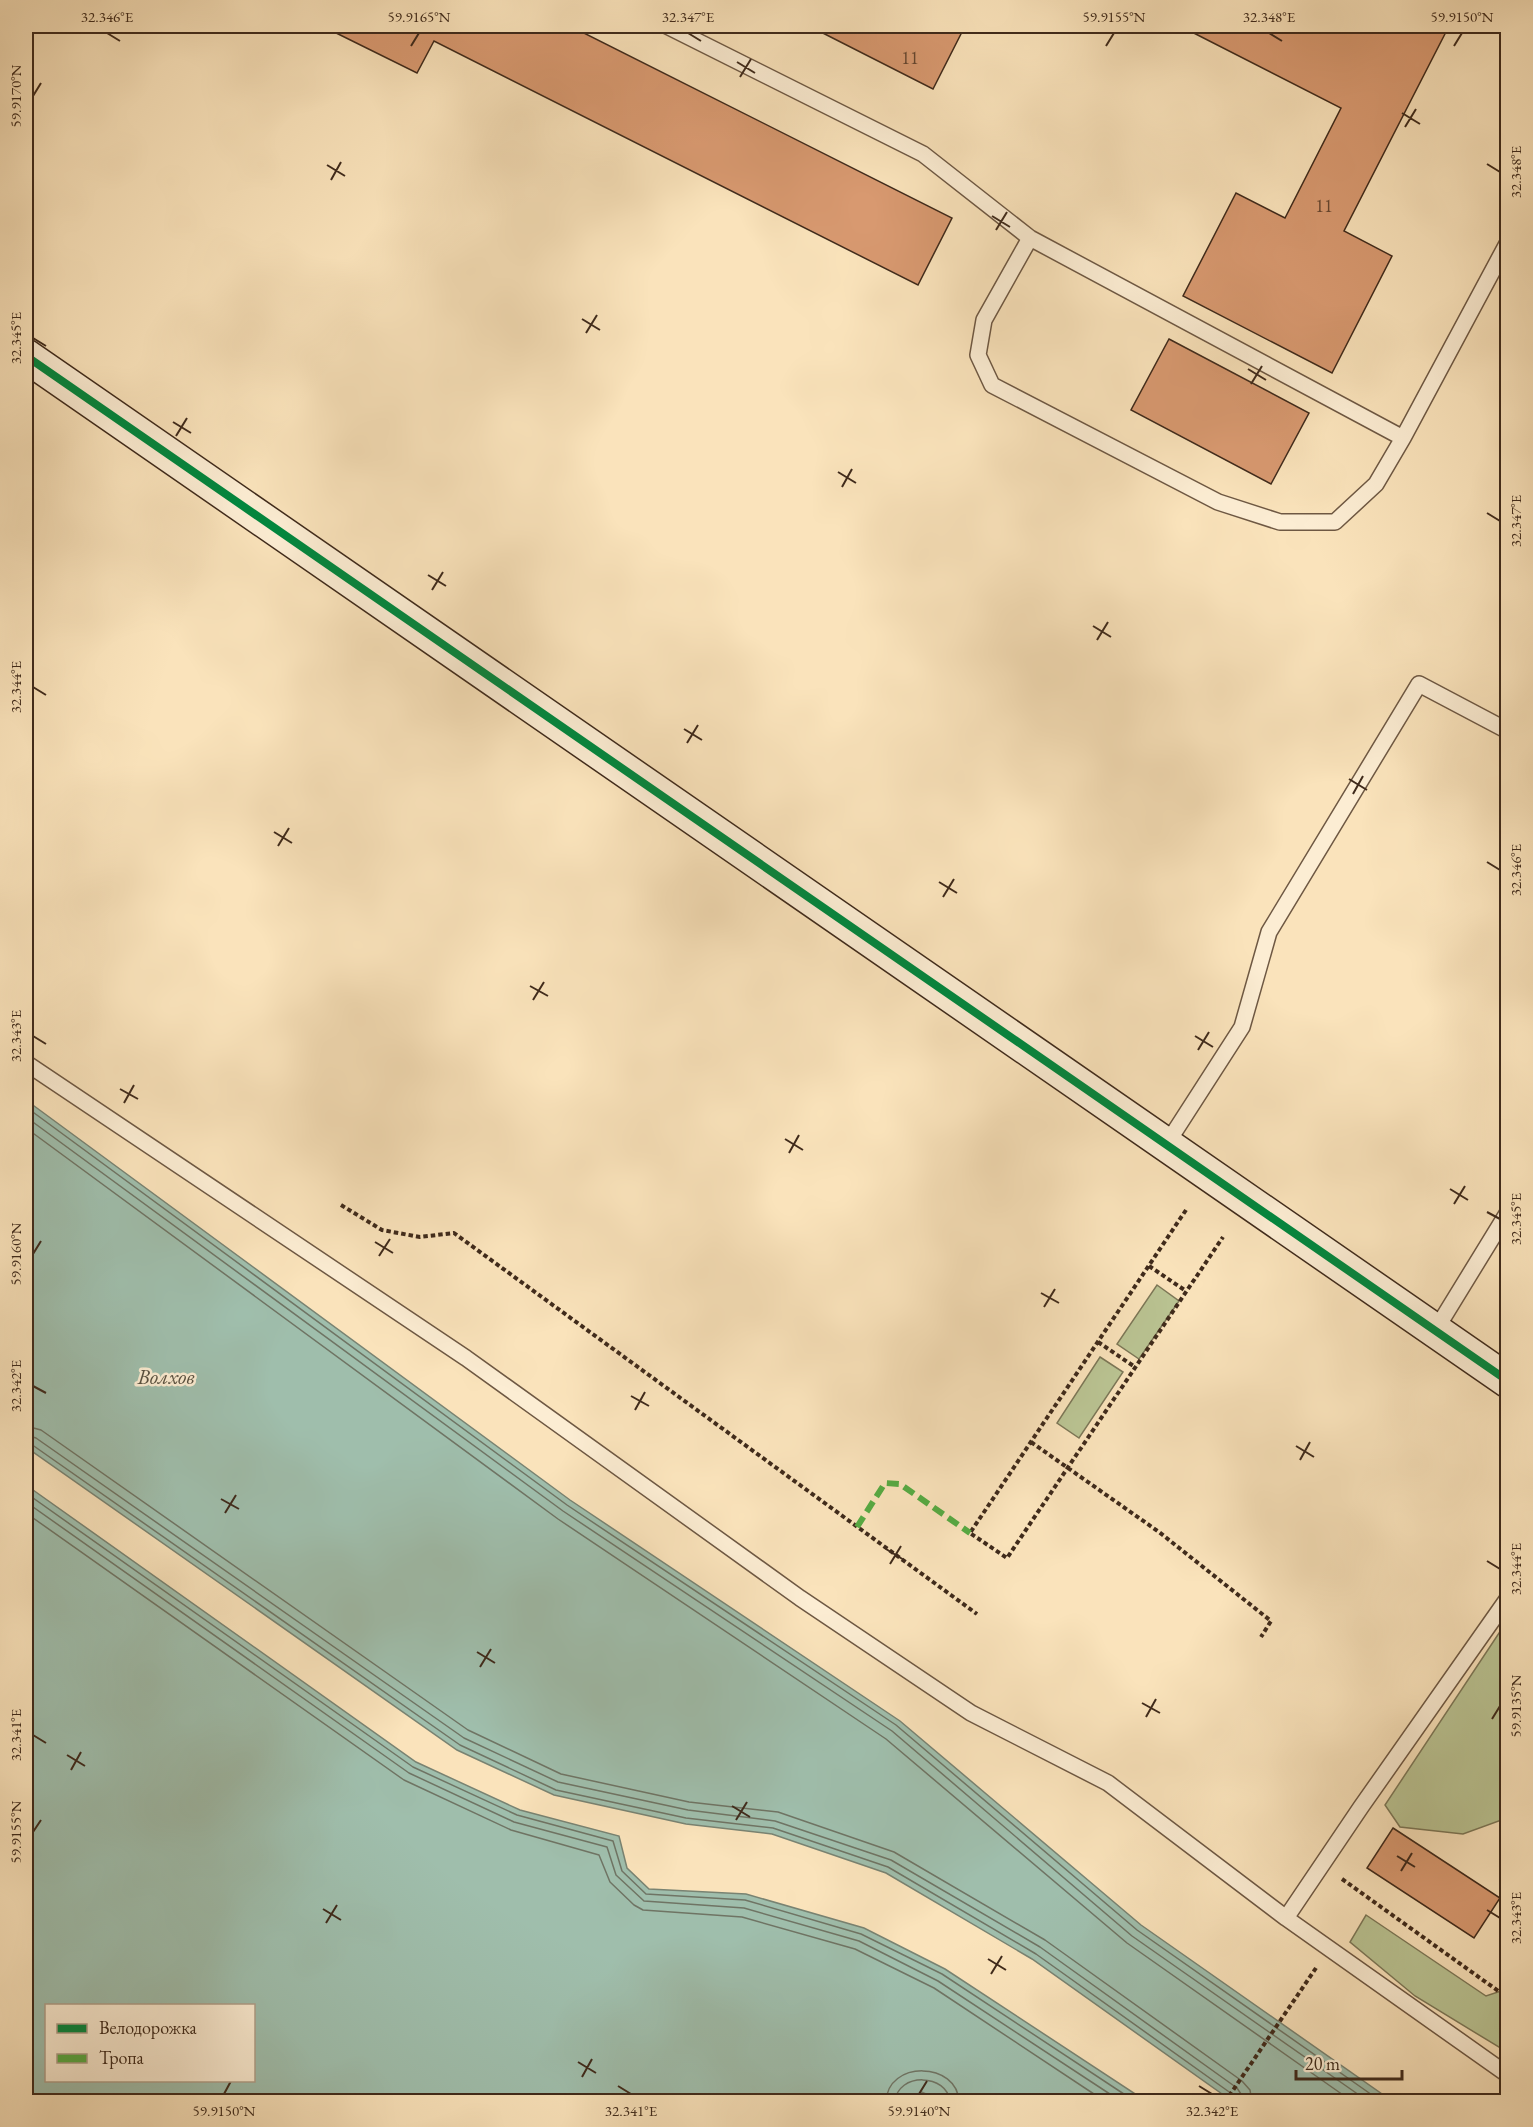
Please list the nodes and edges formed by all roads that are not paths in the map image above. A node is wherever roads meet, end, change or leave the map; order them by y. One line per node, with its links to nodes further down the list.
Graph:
1 (667, 26): 2 (lane)
2 (1030, 238): 5 (lane); 5 (lane)
3 (1508, 242): 5 (lane)
4 (26, 356): 8 (street)
5 (1403, 438)
6 (1508, 731): 8 (lane)
7 (26, 1064): 13 (lane)
8 (1166, 1145): 10 (street)
9 (1508, 1212): 10 (lane)
10 (1435, 1331): 11 (street)
11 (1508, 1381)
12 (1508, 1598): 13 (lane)
13 (1286, 1918): 14 (lane)
14 (1508, 2075)

